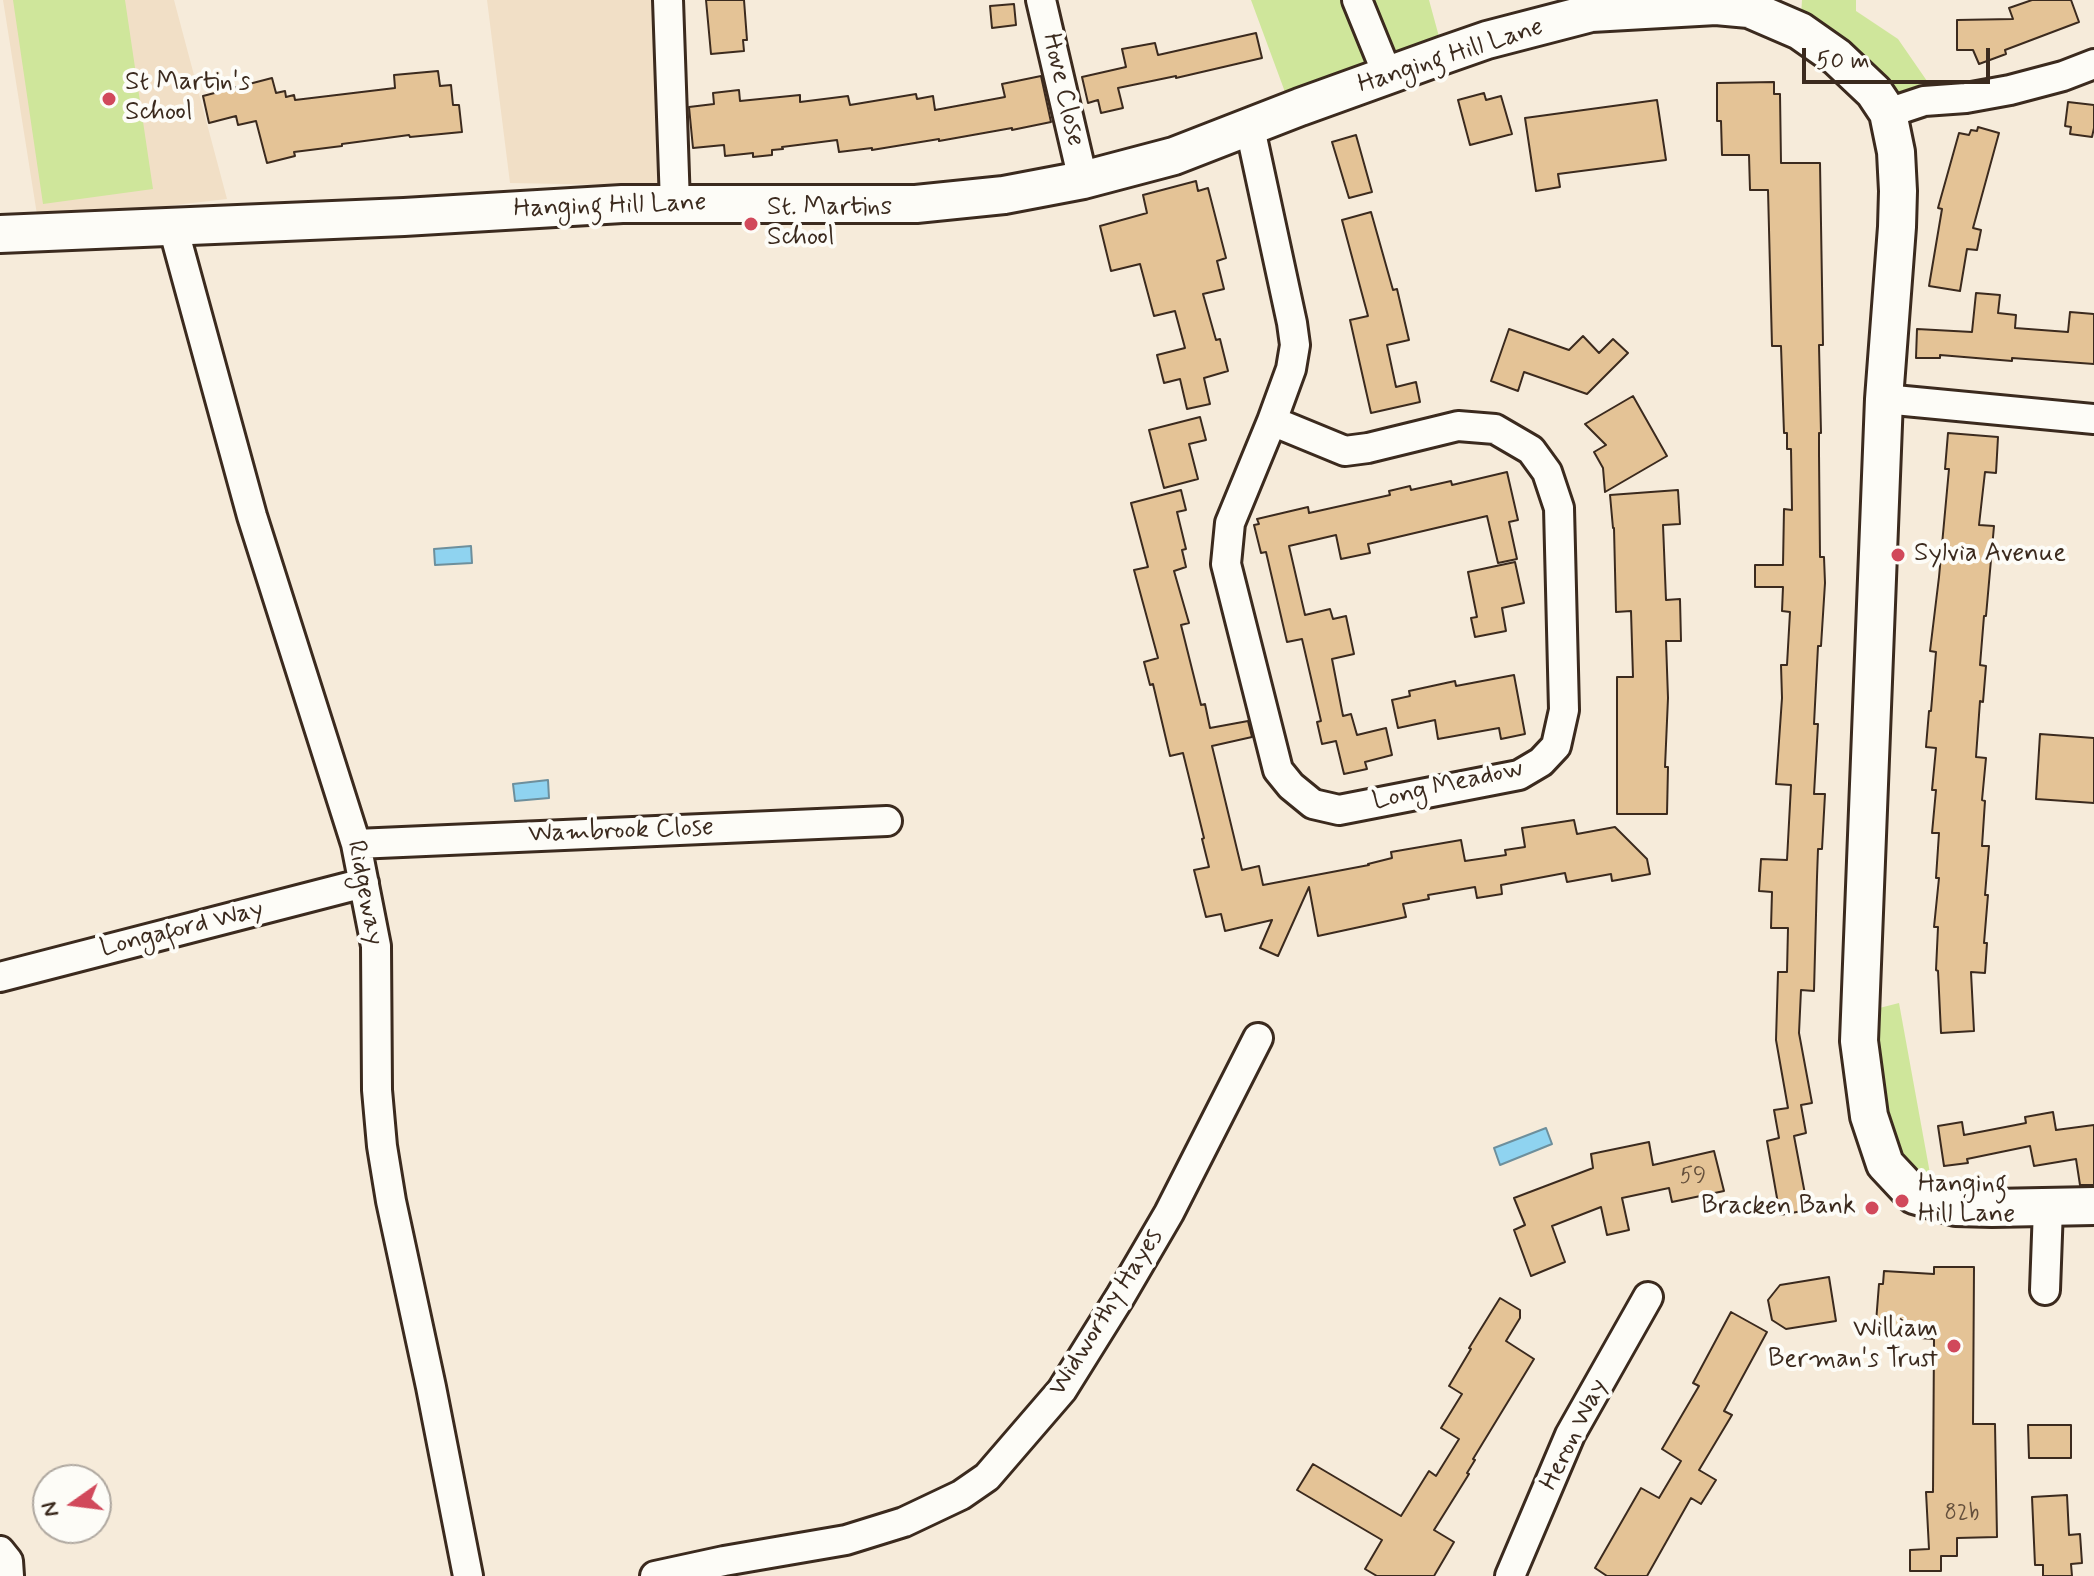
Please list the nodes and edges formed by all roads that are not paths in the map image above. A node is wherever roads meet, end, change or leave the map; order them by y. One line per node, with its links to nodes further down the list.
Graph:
1 (668, 0): 10 (street)
2 (1041, 0): 9 (street, Hove Close)
3 (1357, 0): 6 (street)
4 (1750, 5): 6 (street, Hanging Hill Lane); 7 (street, Hanging Hill Lane)
5 (2094, 64): 7 (street)
6 (1388, 76): 8 (street, Hanging Hill Lane)
7 (1888, 113): 13 (street, Hanging Hill Lane)
8 (1250, 128): 9 (street, Hanging Hill Lane); 15 (street, Long Meadow)
9 (1083, 180): 10 (street, Hanging Hill Lane)
10 (675, 204): 11 (street, Hanging Hill Lane)
11 (173, 227): 12 (street, Hanging Hill Lane); 17 (street, Ridgeway)
12 (0, 234)
13 (1884, 399): 14 (street); 22 (street, Hanging Hill Lane)
14 (2094, 419)
15 (1272, 421): 15 (street, Long Meadow)
16 (887, 821): 17 (street, Wambrook Close)
17 (356, 844): 18 (street, Ridgeway)
18 (364, 883): 19 (street, Longaford Way); 27 (street, Ridgeway)
19 (0, 977)
20 (1258, 1038): 28 (street, Widworthy Hayes)
21 (2094, 1206): 22 (street, Hanging Hill Lane)
22 (2048, 1208): 23 (street)
23 (2045, 1290)
24 (1648, 1297): 29 (street, Heron Way)
25 (0, 1551): 26 (street)
26 (9, 1576)
27 (468, 1576)
28 (655, 1576)
29 (1510, 1576)

